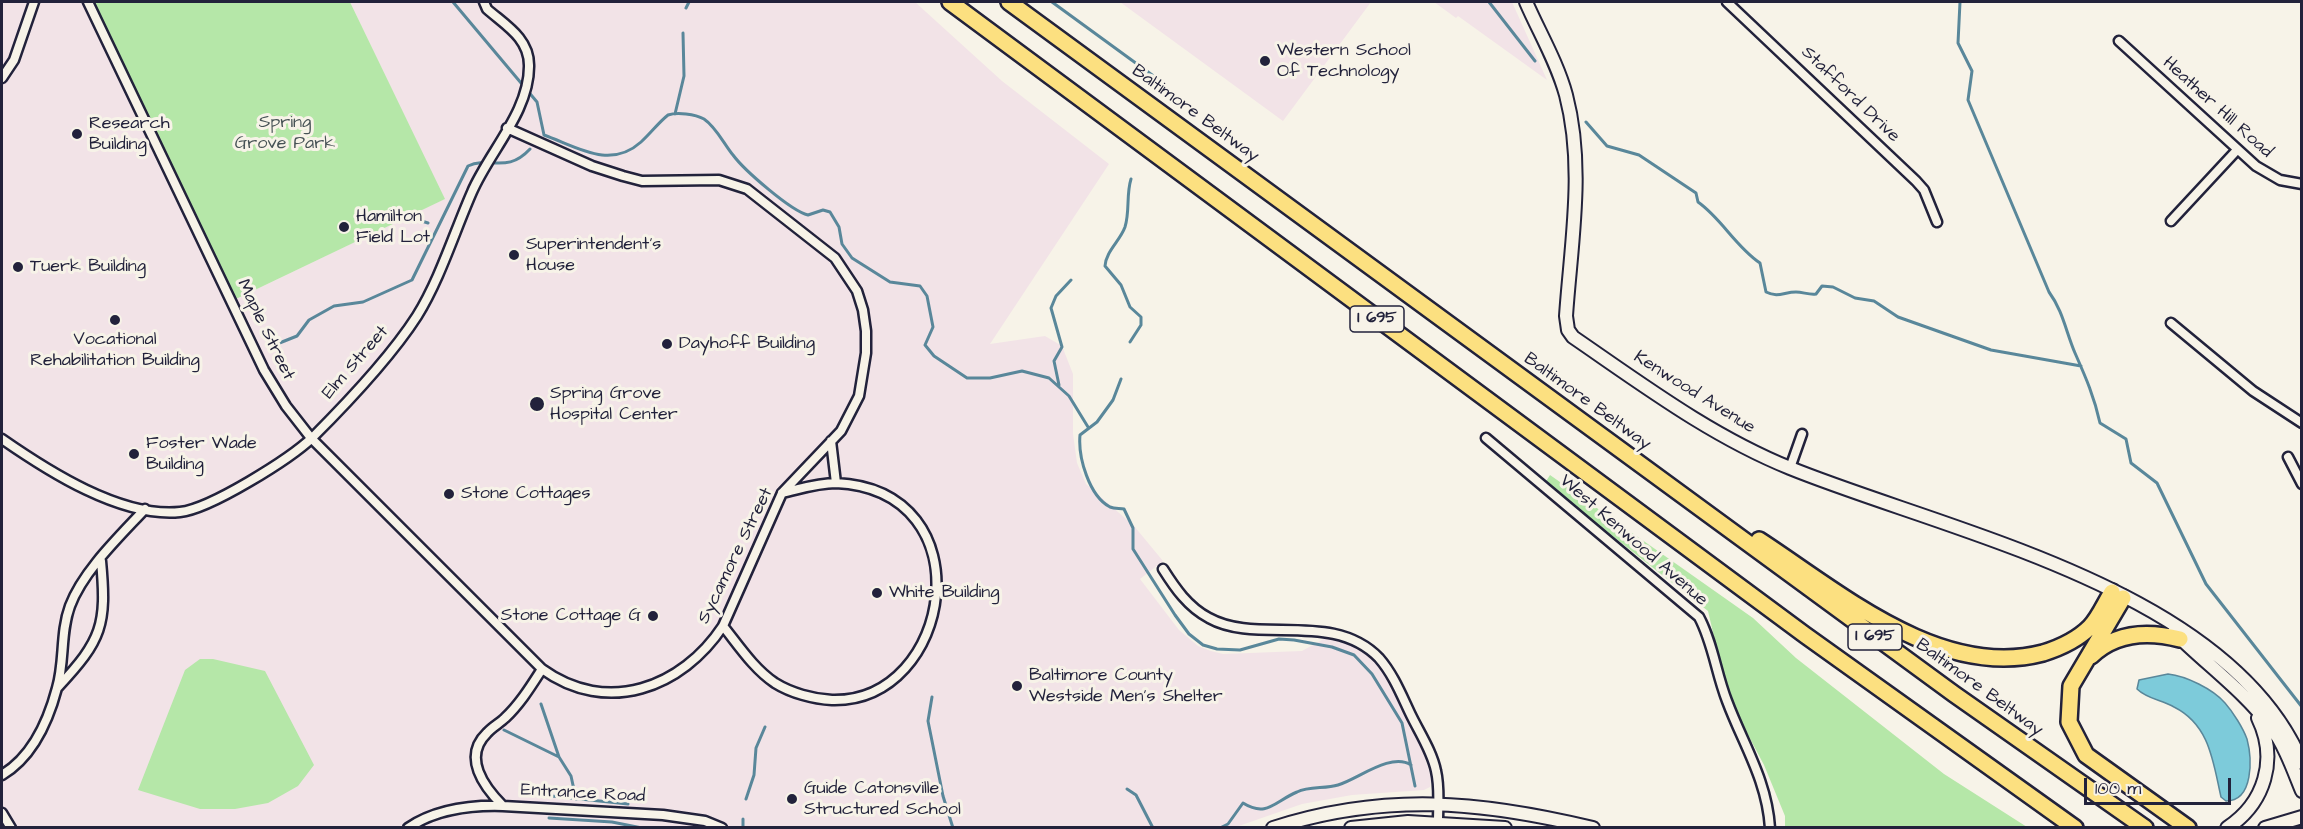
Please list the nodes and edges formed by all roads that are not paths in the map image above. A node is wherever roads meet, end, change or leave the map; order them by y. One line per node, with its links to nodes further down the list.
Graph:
1 (34, 2): 9 (street)
2 (88, 2): 18 (street, Maple Street)
3 (484, 2): 10 (street, Elm Street)
4 (950, 2): 55 (highway, I 695)
5 (1009, 2): 23 (highway, Baltimore Beltway / I 695)
6 (1526, 2): 24 (main road, Kenwood Avenue)
7 (1727, 2): 14 (street, Stafford Drive)
8 (2119, 41): 11 (street, Heather Hill Road)
9 (2, 78)
10 (507, 128): 18 (street, Elm Street); 21 (street, Sycamore Street)
11 (2237, 150): 12 (street, Heather Hill Road); 13 (street)
12 (2301, 184)
13 (2171, 221)
14 (1937, 222)
15 (2171, 323): 16 (street)
16 (2301, 423)
17 (1802, 434): 24 (street)
18 (311, 438): 28 (street, Elm Street); 35 (street, Maple Street)
19 (1486, 438): 54 (street, West Kenwood Avenue)
20 (2, 440): 28 (street, Elm Street)
21 (831, 441): 25 (street); 27 (street, Sycamore Street)
22 (2288, 457): 26 (street)
23 (1633, 459): 31 (highway); 46 (highway, Baltimore Beltway / I 695)
24 (1790, 468): 31 (main road, Kenwood Avenue)
25 (836, 483): 27 (street); 32 (street)
26 (2301, 484)
27 (782, 493): 32 (street, Sycamore Street)
28 (145, 508): 29 (street)
29 (100, 561): 36 (street); 36 (street)
30 (1163, 569): 41 (street)
31 (2118, 595): 33 (main road, Kenwood Avenue); 34 (highway); 38 (main road, Kenwood Avenue)
32 (723, 626): 35 (street, Sycamore Street)
33 (2180, 639): 34 (highway); 37 (main road, Kenwood Avenue)
34 (2080, 667): 56 (highway)
35 (542, 669): 42 (street, Entrance Road)
36 (58, 687): 39 (street)
37 (2250, 701): 40 (main road, Kenwood Avenue); 57 (main road)
38 (2301, 762)
39 (2, 775)
40 (2301, 791)
41 (1438, 803): 45 (street); 50 (main road); 53 (main road)
42 (503, 806): 48 (street); 49 (street, Entrance Road)
43 (2, 813): 47 (street)
44 (2301, 818): 58 (main road)
45 (1438, 822): 51 (main road); 52 (main road)
46 (2142, 826)
47 (11, 828)
48 (408, 828)
49 (722, 828)
50 (1273, 828)
51 (1351, 828)
52 (1505, 828)
53 (1593, 828)
54 (1770, 828)
55 (2075, 828)
56 (2188, 828)
57 (2227, 828)
58 (2265, 828)

